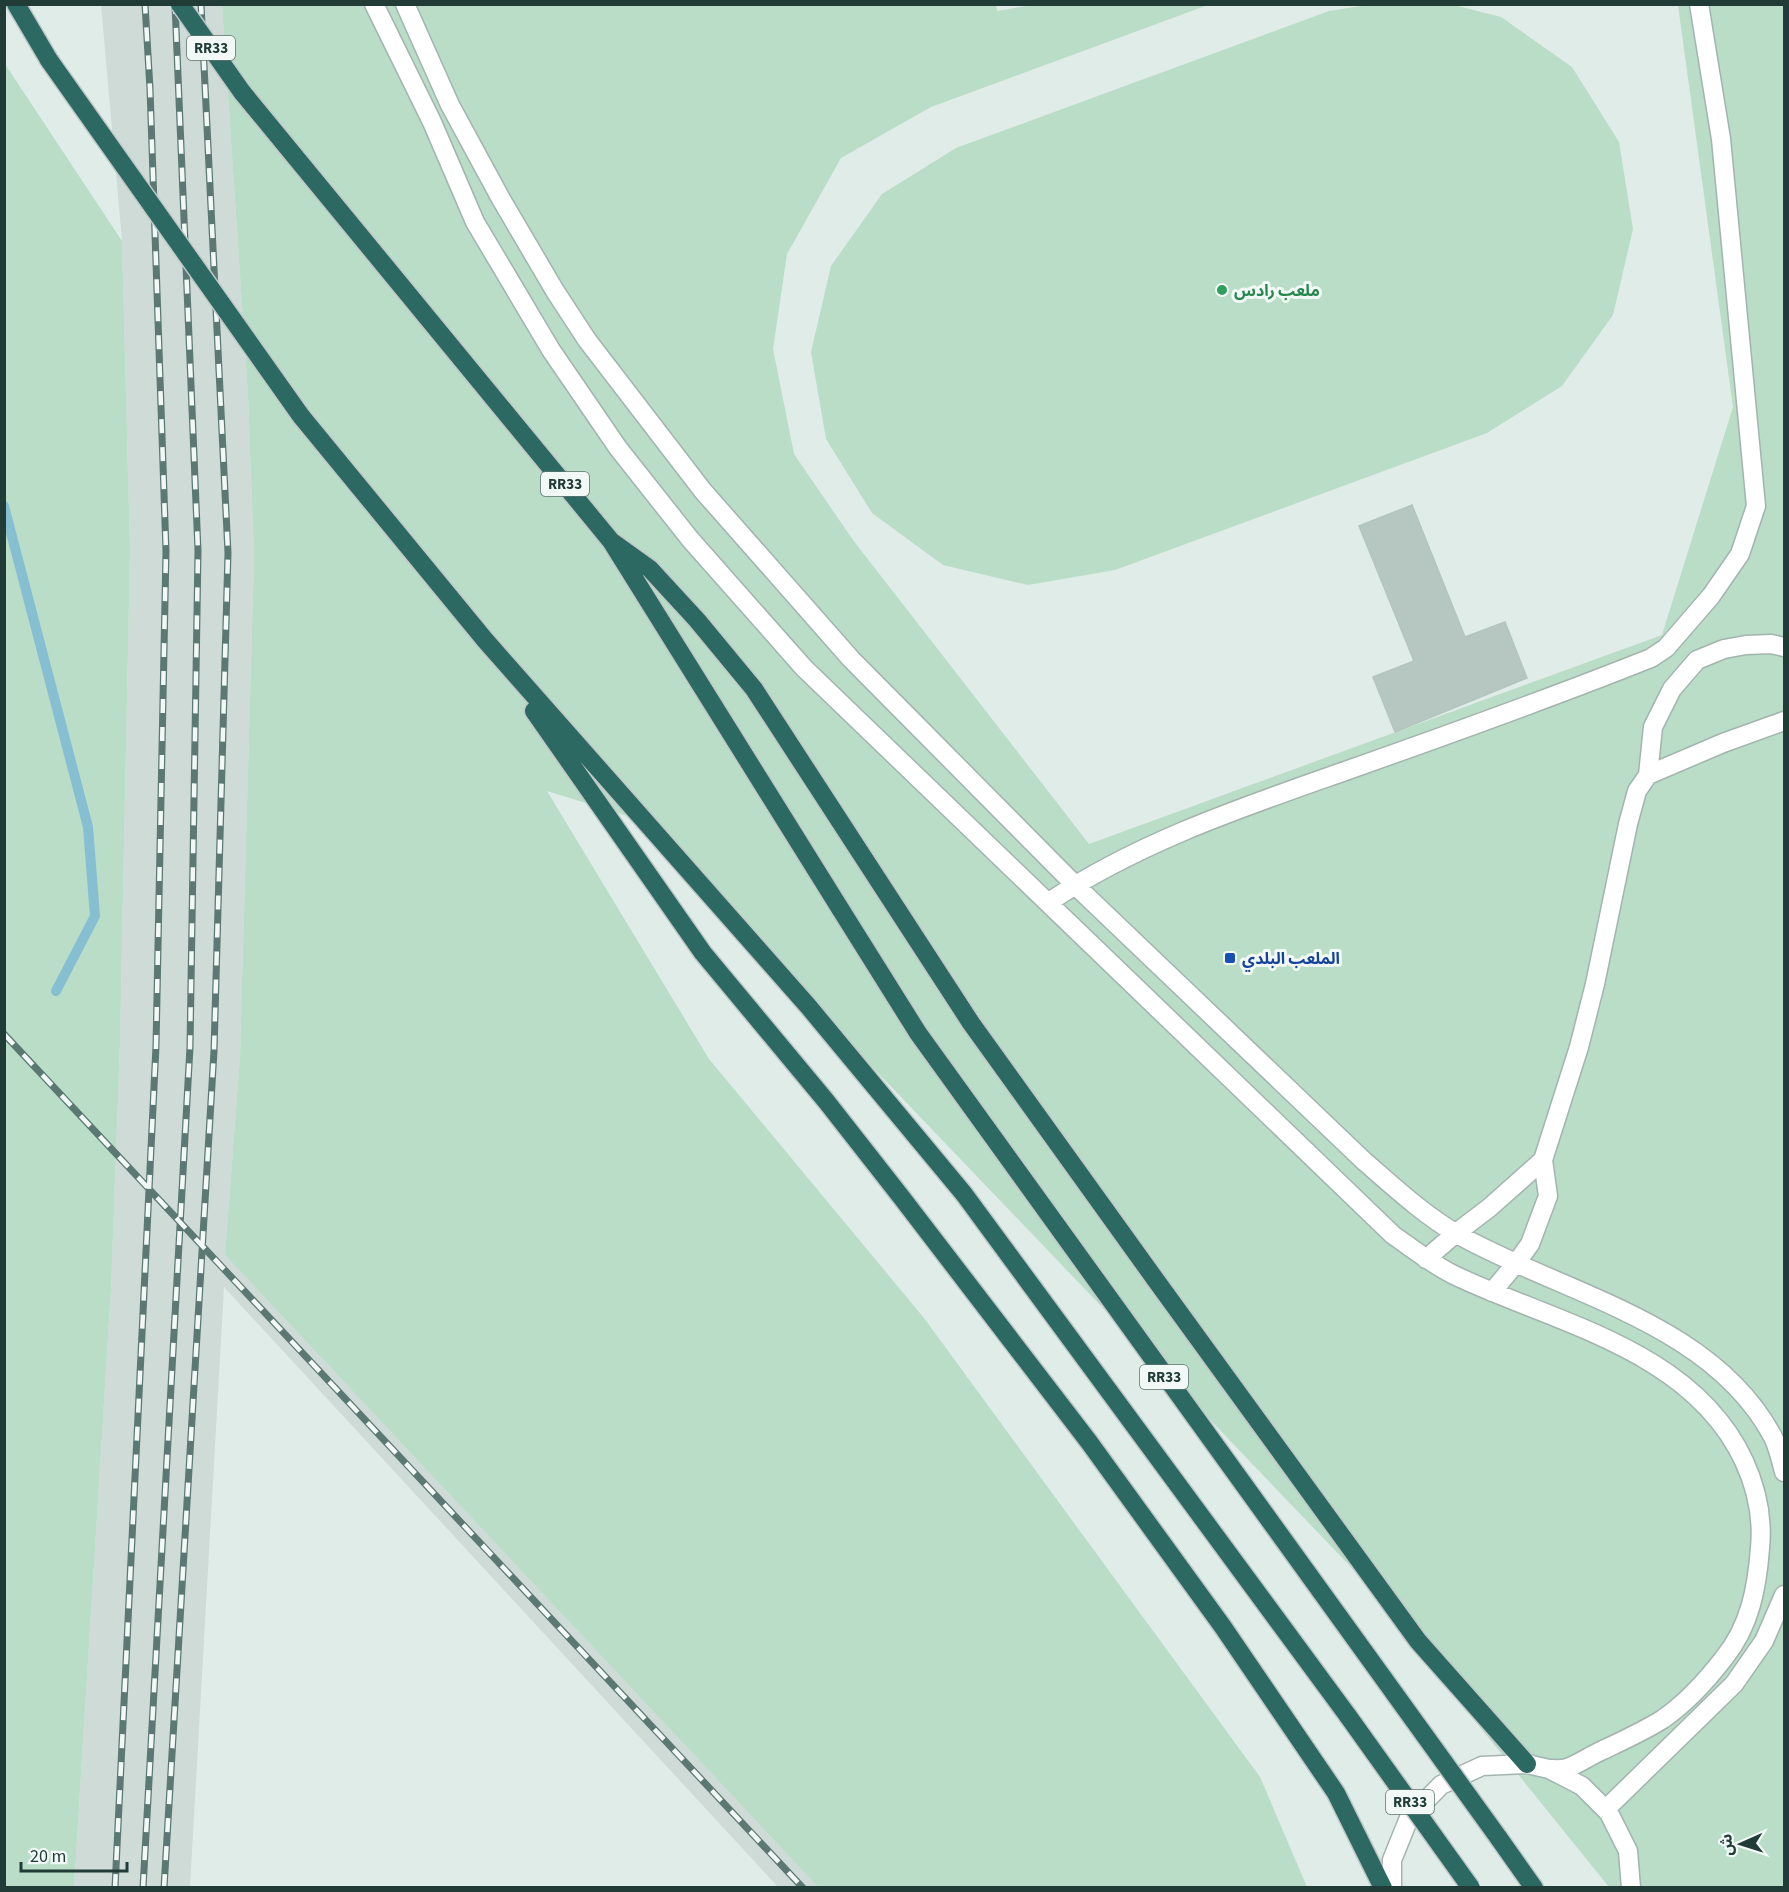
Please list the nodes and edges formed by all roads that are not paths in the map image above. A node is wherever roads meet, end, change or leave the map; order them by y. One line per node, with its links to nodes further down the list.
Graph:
1 (16, 4): 7 (highway, RR33, bridge)
2 (180, 4): 6 (highway, RR33, bridge)
3 (374, 4): 12 (street)
4 (405, 4): 11 (street)
5 (1699, 4): 11 (street)
6 (611, 541): 20 (highway); 26 (highway, RR33, bridge)
7 (485, 640): 23 (highway); 25 (highway, RR33, bridge)
8 (1785, 647): 10 (street)
9 (1785, 721): 10 (street)
10 (1648, 775): 13 (street)
11 (1075, 885): 12 (street); 14 (street)
12 (1049, 902): 15 (street)
13 (1543, 1160): 14 (street); 16 (street)
14 (1456, 1233): 15 (street); 16 (street)
15 (1426, 1259): 17 (street)
16 (1517, 1262): 17 (street); 18 (street)
17 (1492, 1292): 21 (street)
18 (1785, 1472)
19 (1785, 1595): 22 (street)
20 (1527, 1764): 21 (street); 24 (street)
21 (1549, 1769): 22 (street)
22 (1609, 1812): 27 (street)
23 (1383, 1887)
24 (1392, 1887)
25 (1471, 1887)
26 (1534, 1887)
27 (1631, 1887)

